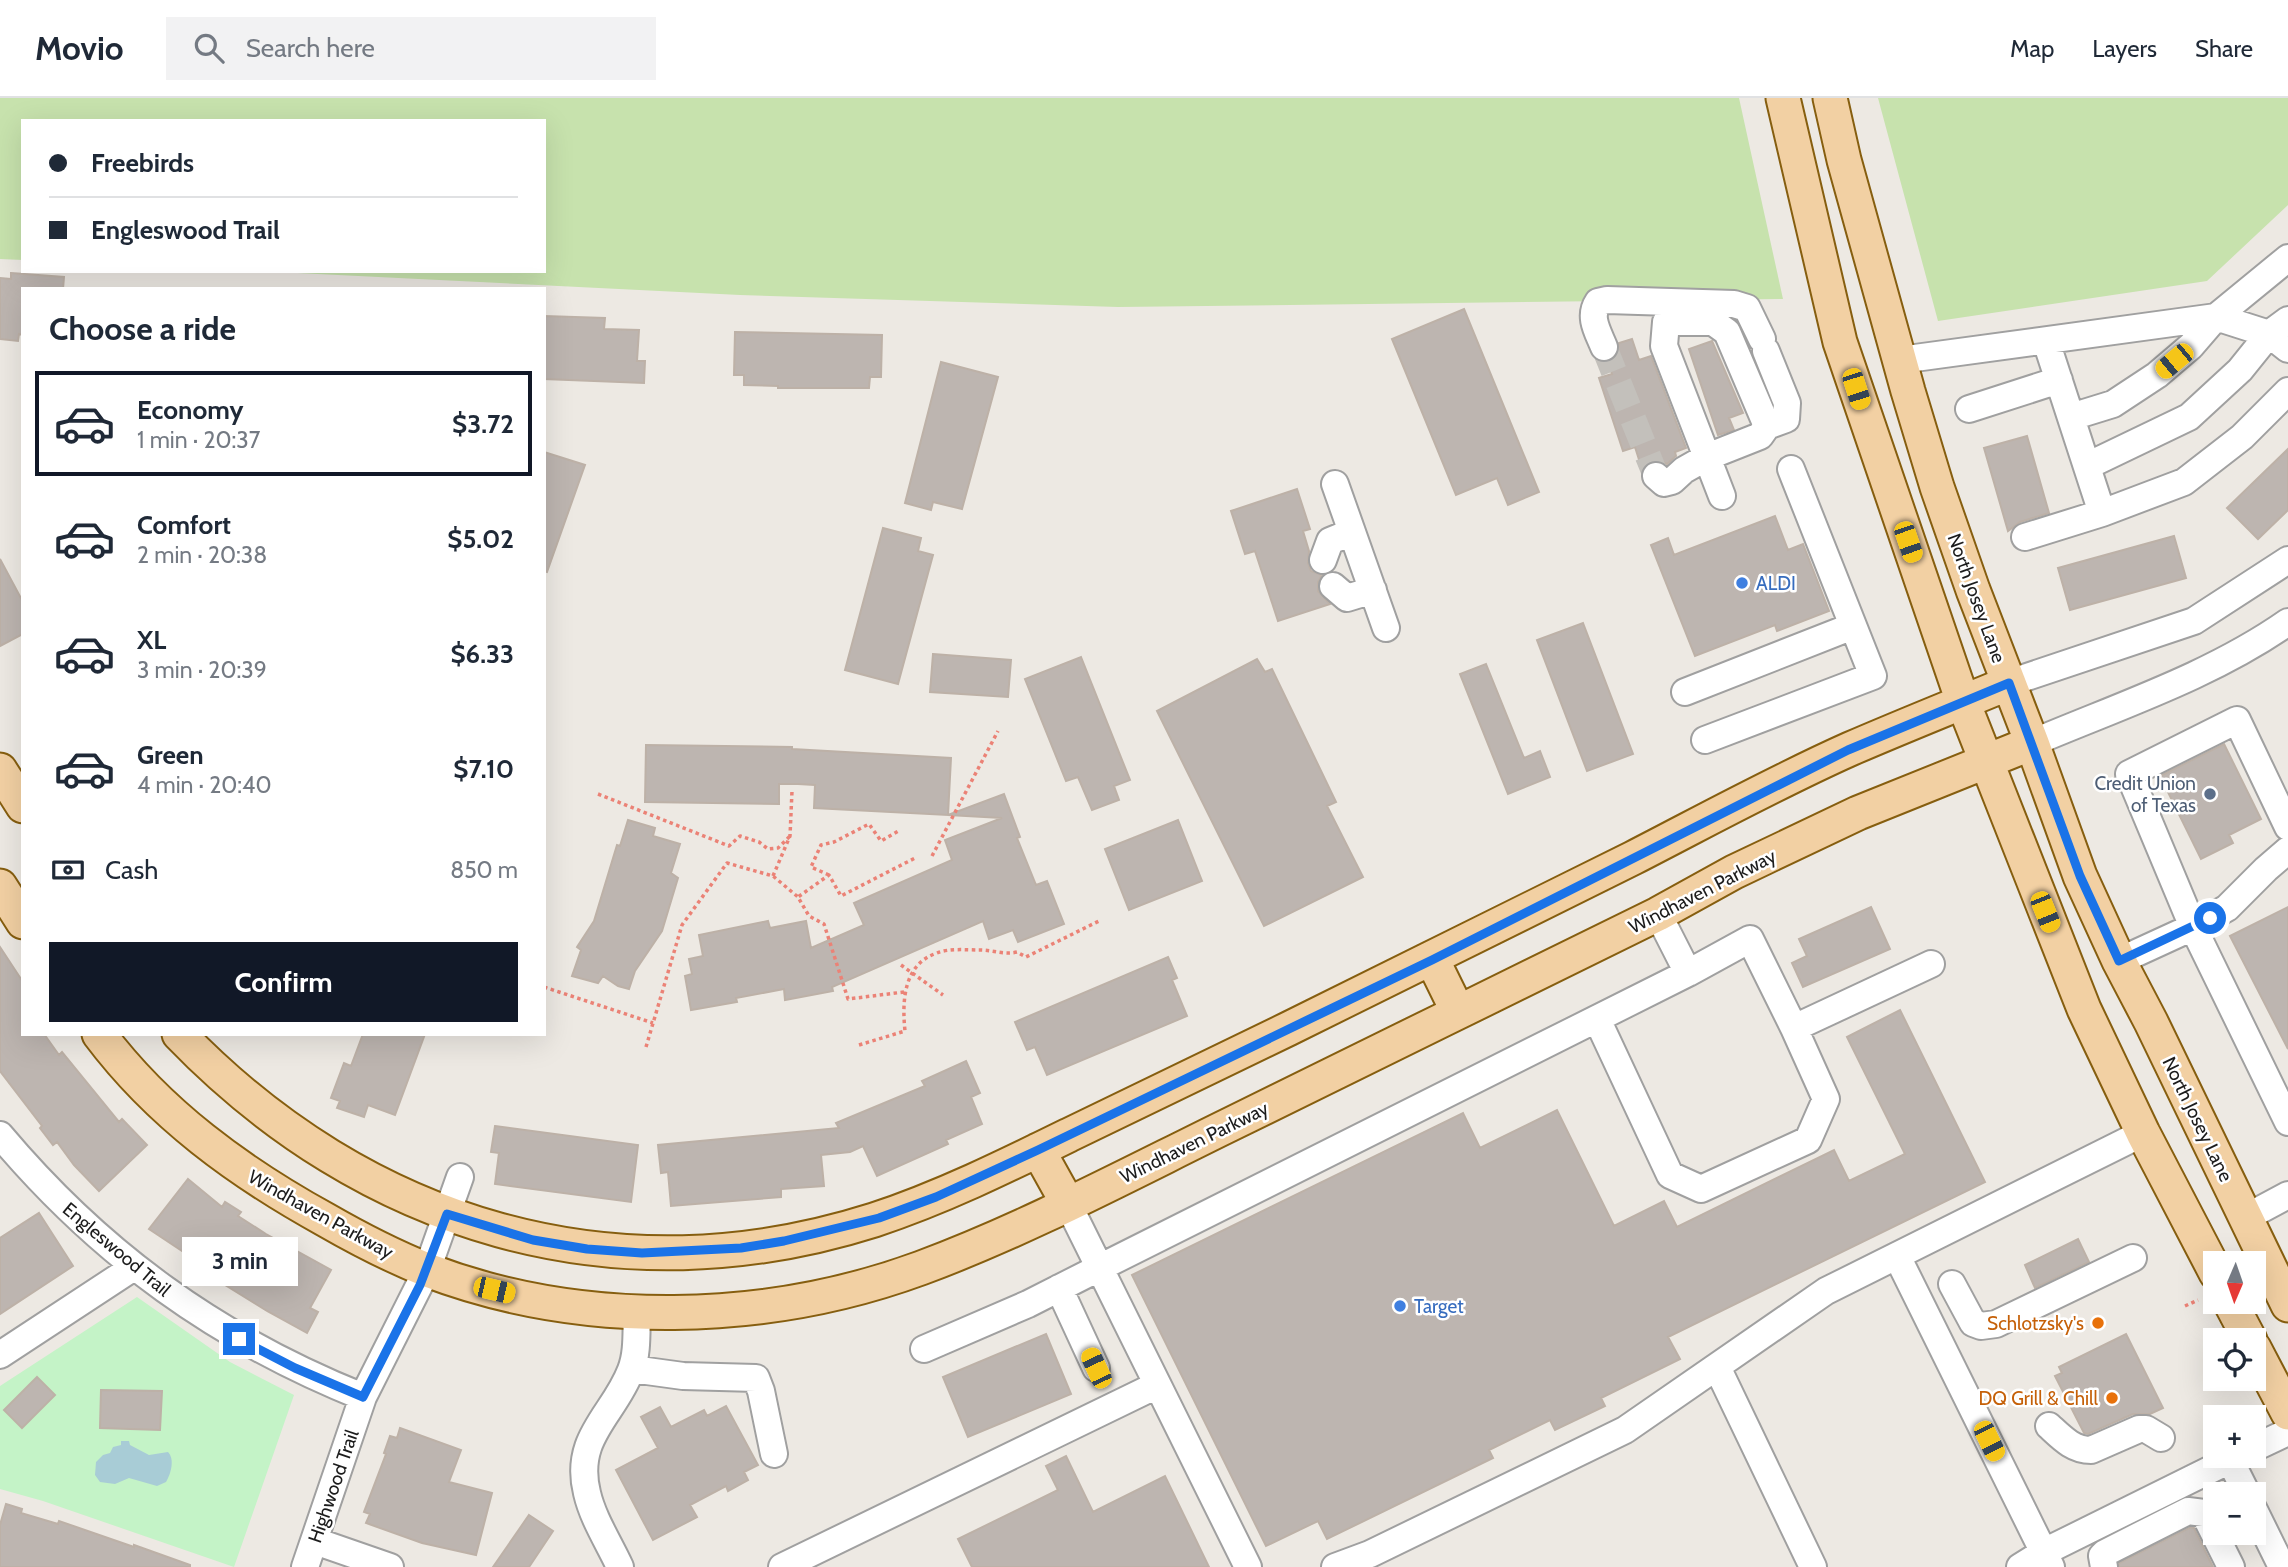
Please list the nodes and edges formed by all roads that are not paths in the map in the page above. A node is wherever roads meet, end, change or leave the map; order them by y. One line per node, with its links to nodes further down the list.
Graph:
1 (1783, 98): 32 (main road)
2 (1830, 98): 8 (main road, North Josey Lane)
3 (2288, 258): 4 (street)
4 (2216, 317): 5 (street); 6 (street); 12 (street)
5 (2282, 334): 15 (street)
6 (2046, 341): 8 (street); 9 (street)
7 (1604, 347): 13 (street)
8 (1900, 360): 30 (main road, North Josey Lane)
9 (2059, 380): 11 (street); 12 (street)
10 (2288, 391): 20 (street)
11 (1969, 409)
12 (2071, 417): 15 (street)
13 (1767, 426): 14 (street); 14 (street)
14 (1707, 457): 17 (street); 19 (street)
15 (2087, 466): 20 (street)
16 (1791, 469): 28 (street)
17 (1656, 476)
18 (1335, 484): 21 (street)
19 (1722, 496)
20 (2102, 513): 22 (street)
21 (1352, 532): 23 (street); 26 (street)
22 (2025, 537)
23 (1323, 560)
24 (2288, 560): 30 (street)
25 (1334, 586): 26 (street)
26 (1373, 590): 29 (street)
27 (2288, 622): 34 (street, Windhaven Parkway)
28 (1853, 626): 31 (street); 33 (street)
29 (1386, 628)
30 (2009, 683): 32 (main road); 34 (main road, North Josey Lane)
31 (1685, 692)
32 (1963, 702): 35 (main road); 44 (main road)
33 (1705, 740)
34 (2032, 743): 35 (main road, Windhaven Parkway); 45 (main road, North Josey Lane)
35 (1986, 761): 41 (main road, Windhaven Parkway); 54 (main road)
36 (0, 770): 37 (main road)
37 (21, 803)
38 (2288, 827): 43 (street)
39 (2288, 850): 43 (street)
40 (0, 886): 42 (main road)
41 (1658, 914): 47 (street); 48 (main road, Windhaven Parkway)
42 (21, 919)
43 (2193, 927): 45 (street); 53 (street)
44 (1432, 960): 48 (main road); 56 (main road)
45 (2119, 961): 61 (main road, North Josey Lane)
46 (1931, 964): 50 (street)
47 (1688, 973): 49 (street); 50 (street)
48 (1458, 1012): 59 (main road, Windhaven Parkway)
49 (1597, 1018): 50 (street); 65 (street)
50 (1794, 1028)
51 (101, 1036): 66 (main road, Windhaven Parkway)
52 (181, 1036): 60 (main road)
53 (2288, 1122)
54 (2143, 1133): 62 (street); 67 (main road)
55 (0, 1135): 64 (street, Engleswood Trail)
56 (1038, 1150): 59 (main road); 60 (main road)
57 (460, 1177): 60 (street, Highwood Trail)
58 (2288, 1195): 61 (street)
59 (1068, 1205): 65 (street); 71 (main road, Windhaven Parkway)
60 (447, 1214): 66 (street, Highwood Trail)
61 (2245, 1218): 70 (main road, North Josey Lane)
62 (1897, 1256): 74 (street); 93 (street)
63 (2133, 1258): 68 (street)
64 (134, 1267): 73 (street); 79 (street, Engleswood Trail)
65 (1099, 1268): 69 (street); 78 (street)
66 (427, 1270): 71 (main road, Windhaven Parkway); 79 (street, Highwood Trail)
67 (2203, 1277)
68 (1952, 1284)
69 (1059, 1288): 72 (street); 75 (street)
70 (2288, 1305)
71 (636, 1311): 76 (street)
72 (924, 1349)
73 (0, 1355)
74 (1717, 1367): 99 (street); 100 (street)
75 (1096, 1368)
76 (632, 1369): 85 (street); 96 (street)
77 (2266, 1371): 80 (main road)
78 (1157, 1385): 97 (street); 98 (street)
79 (363, 1397): 91 (street, Highwood Trail)
80 (2288, 1413)
81 (2049, 1426): 83 (street)
82 (2288, 1432): 84 (street)
83 (2161, 1438)
84 (2266, 1442)
85 (774, 1454)
86 (2214, 1468): 87 (street)
87 (2189, 1480): 88 (street); 93 (street)
88 (2203, 1511)
89 (2203, 1513): 102 (street)
90 (2266, 1534): 104 (street)
91 (315, 1541): 94 (street, Highwood Trail); 95 (street)
92 (2220, 1545): 103 (street)
93 (2048, 1560): 101 (street)
94 (305, 1567)
95 (390, 1567)
96 (620, 1567)
97 (782, 1567)
98 (1248, 1567)
99 (1335, 1567)
100 (1812, 1567)
101 (2020, 1567)
102 (2104, 1567)
103 (2231, 1567)
104 (2282, 1567)

